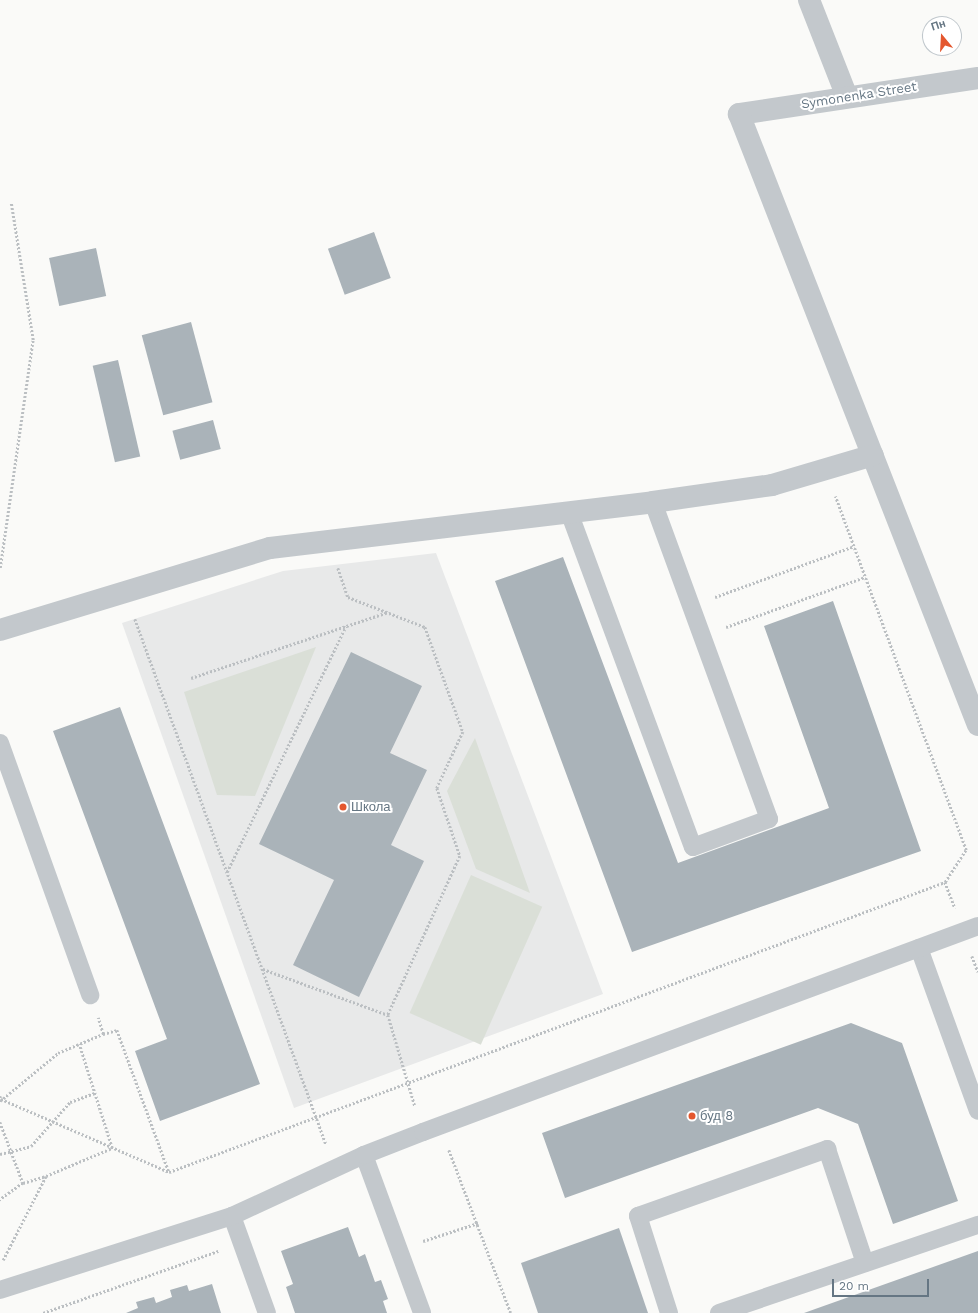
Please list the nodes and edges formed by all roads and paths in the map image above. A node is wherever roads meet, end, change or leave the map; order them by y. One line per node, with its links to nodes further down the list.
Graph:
1 (809, 0): 3 (street)
2 (978, 78): 3 (street, Symonenka Street)
3 (847, 98): 5 (street, Symonenka Street)
4 (11, 203): 11 (path)
5 (874, 455): 6 (street); 20 (street)
6 (825, 469): 7 (street); 10 (path)
7 (653, 502): 8 (street); 14 (lane)
8 (569, 512): 9 (street); 14 (lane)
9 (329, 542): 13 (street); 15 (path)
10 (854, 546): 12 (path); 14 (path)
11 (0, 568)
12 (865, 577): 17 (path); 30 (path)
13 (125, 592): 18 (street); 22 (path)
14 (691, 606)
15 (388, 612): 16 (path); 27 (path)
16 (346, 626): 19 (path); 22 (path)
17 (724, 628)
18 (0, 630)
19 (191, 678)
20 (978, 725)
21 (0, 743): 26 (lane)
22 (227, 872): 25 (path)
23 (978, 926): 24 (lane)
24 (919, 948): 34 (lane); 38 (lane)
25 (263, 968): 27 (path); 35 (path)
26 (90, 995): 28 (path)
27 (388, 1015): 30 (path)
28 (103, 1034): 29 (path); 44 (path)
29 (79, 1044): 31 (path); 33 (path)
30 (408, 1083): 35 (path); 38 (path)
31 (95, 1093): 37 (path); 39 (path)
32 (0, 1096): 33 (path)
33 (1, 1100): 37 (path)
34 (978, 1111)
35 (317, 1117): 43 (path); 44 (path)
36 (0, 1122): 40 (path)
37 (53, 1122): 39 (path); 40 (path)
38 (423, 1132): 42 (lane); 49 (path)
39 (112, 1148): 44 (path); 45 (path)
40 (11, 1151): 41 (path); 46 (path)
41 (0, 1154)
42 (364, 1155): 43 (lane); 52 (lane)
43 (336, 1169): 48 (lane)
44 (169, 1172)
45 (46, 1176): 46 (path); 54 (path)
46 (23, 1183): 47 (path)
47 (0, 1200)
48 (232, 1216): 51 (lane); 55 (lane)
49 (478, 1223): 52 (path); 59 (path)
50 (978, 1225): 53 (lane)
51 (242, 1242): 56 (path); 57 (lane)
52 (399, 1249): 58 (lane)
53 (866, 1263): 60 (lane); 61 (lane)
54 (0, 1266)
55 (0, 1290)
56 (43, 1313)
57 (267, 1313)
58 (422, 1313)
59 (511, 1313)
60 (669, 1313)
61 (719, 1313)

